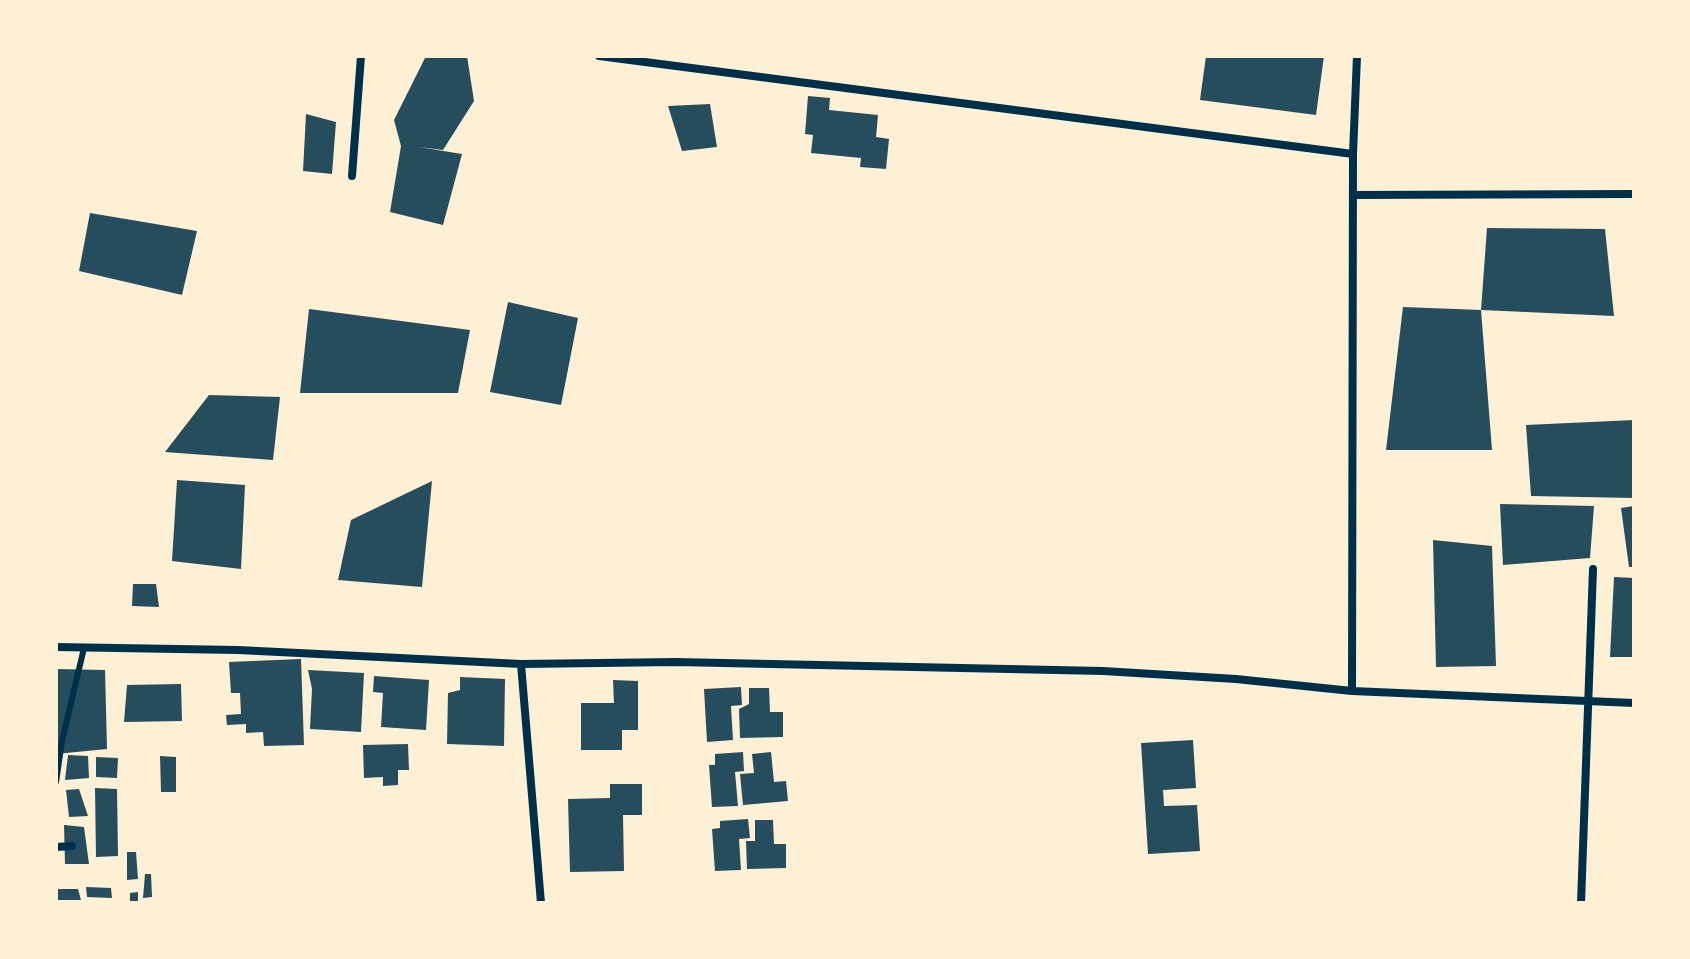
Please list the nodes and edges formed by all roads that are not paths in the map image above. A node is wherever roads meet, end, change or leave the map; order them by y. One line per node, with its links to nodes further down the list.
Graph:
1 (361, 56): 5 (street)
2 (599, 56): 4 (street)
3 (1357, 56): 4 (street)
4 (1353, 154): 7 (street)
5 (352, 176)
6 (1634, 194): 7 (street)
7 (1353, 195): 12 (street)
8 (1593, 569): 13 (street)
9 (56, 647): 10 (street)
10 (84, 648): 11 (street); 15 (lane)
11 (521, 664): 12 (street); 18 (street)
12 (1352, 691): 13 (street)
13 (1589, 700): 14 (street); 19 (street)
14 (1634, 703)
15 (56, 782)
16 (72, 846): 17 (street)
17 (56, 847)
18 (541, 903)
19 (1581, 903)

